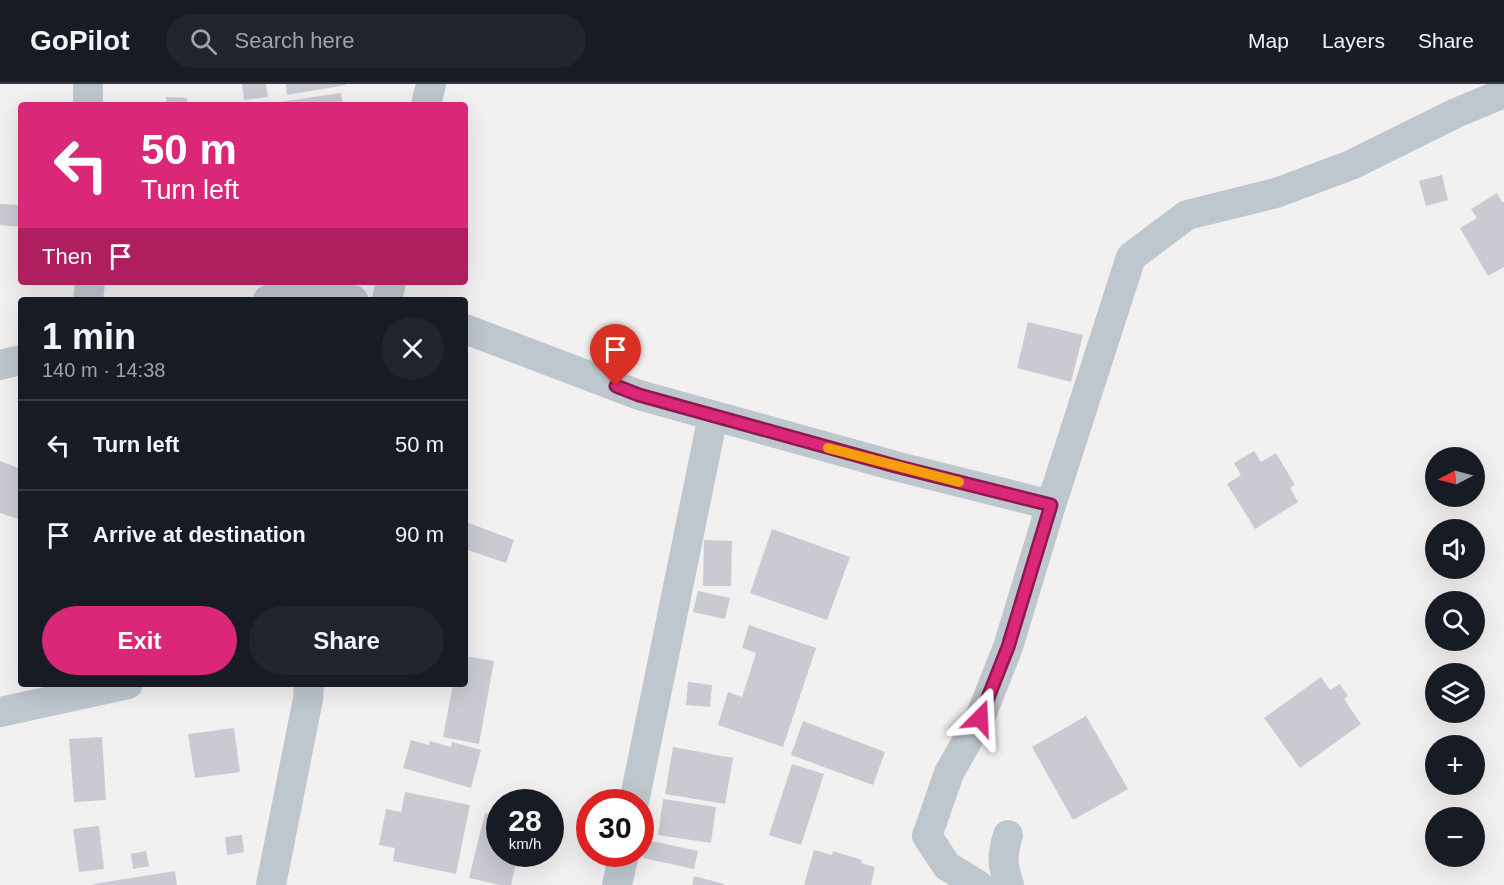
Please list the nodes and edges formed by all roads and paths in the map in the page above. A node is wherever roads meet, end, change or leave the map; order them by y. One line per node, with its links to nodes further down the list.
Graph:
1 (88, 84): 4 (street)
2 (431, 84): 5 (street)
3 (1504, 93): 12 (street)
4 (88, 102)
5 (427, 102)
6 (278, 297): 7 (street)
7 (300, 297)
8 (468, 330): 11 (street)
9 (18, 361): 10 (street)
10 (0, 364)
11 (712, 416): 12 (street); 16 (street)
12 (1051, 505): 21 (street)
13 (114, 687): 15 (street)
14 (308, 687): 19 (street)
15 (0, 712)
16 (637, 789)
17 (1008, 835): 22 (street)
18 (621, 867): 20 (street)
19 (270, 885)
20 (617, 885)
21 (978, 885)
22 (1009, 885)

